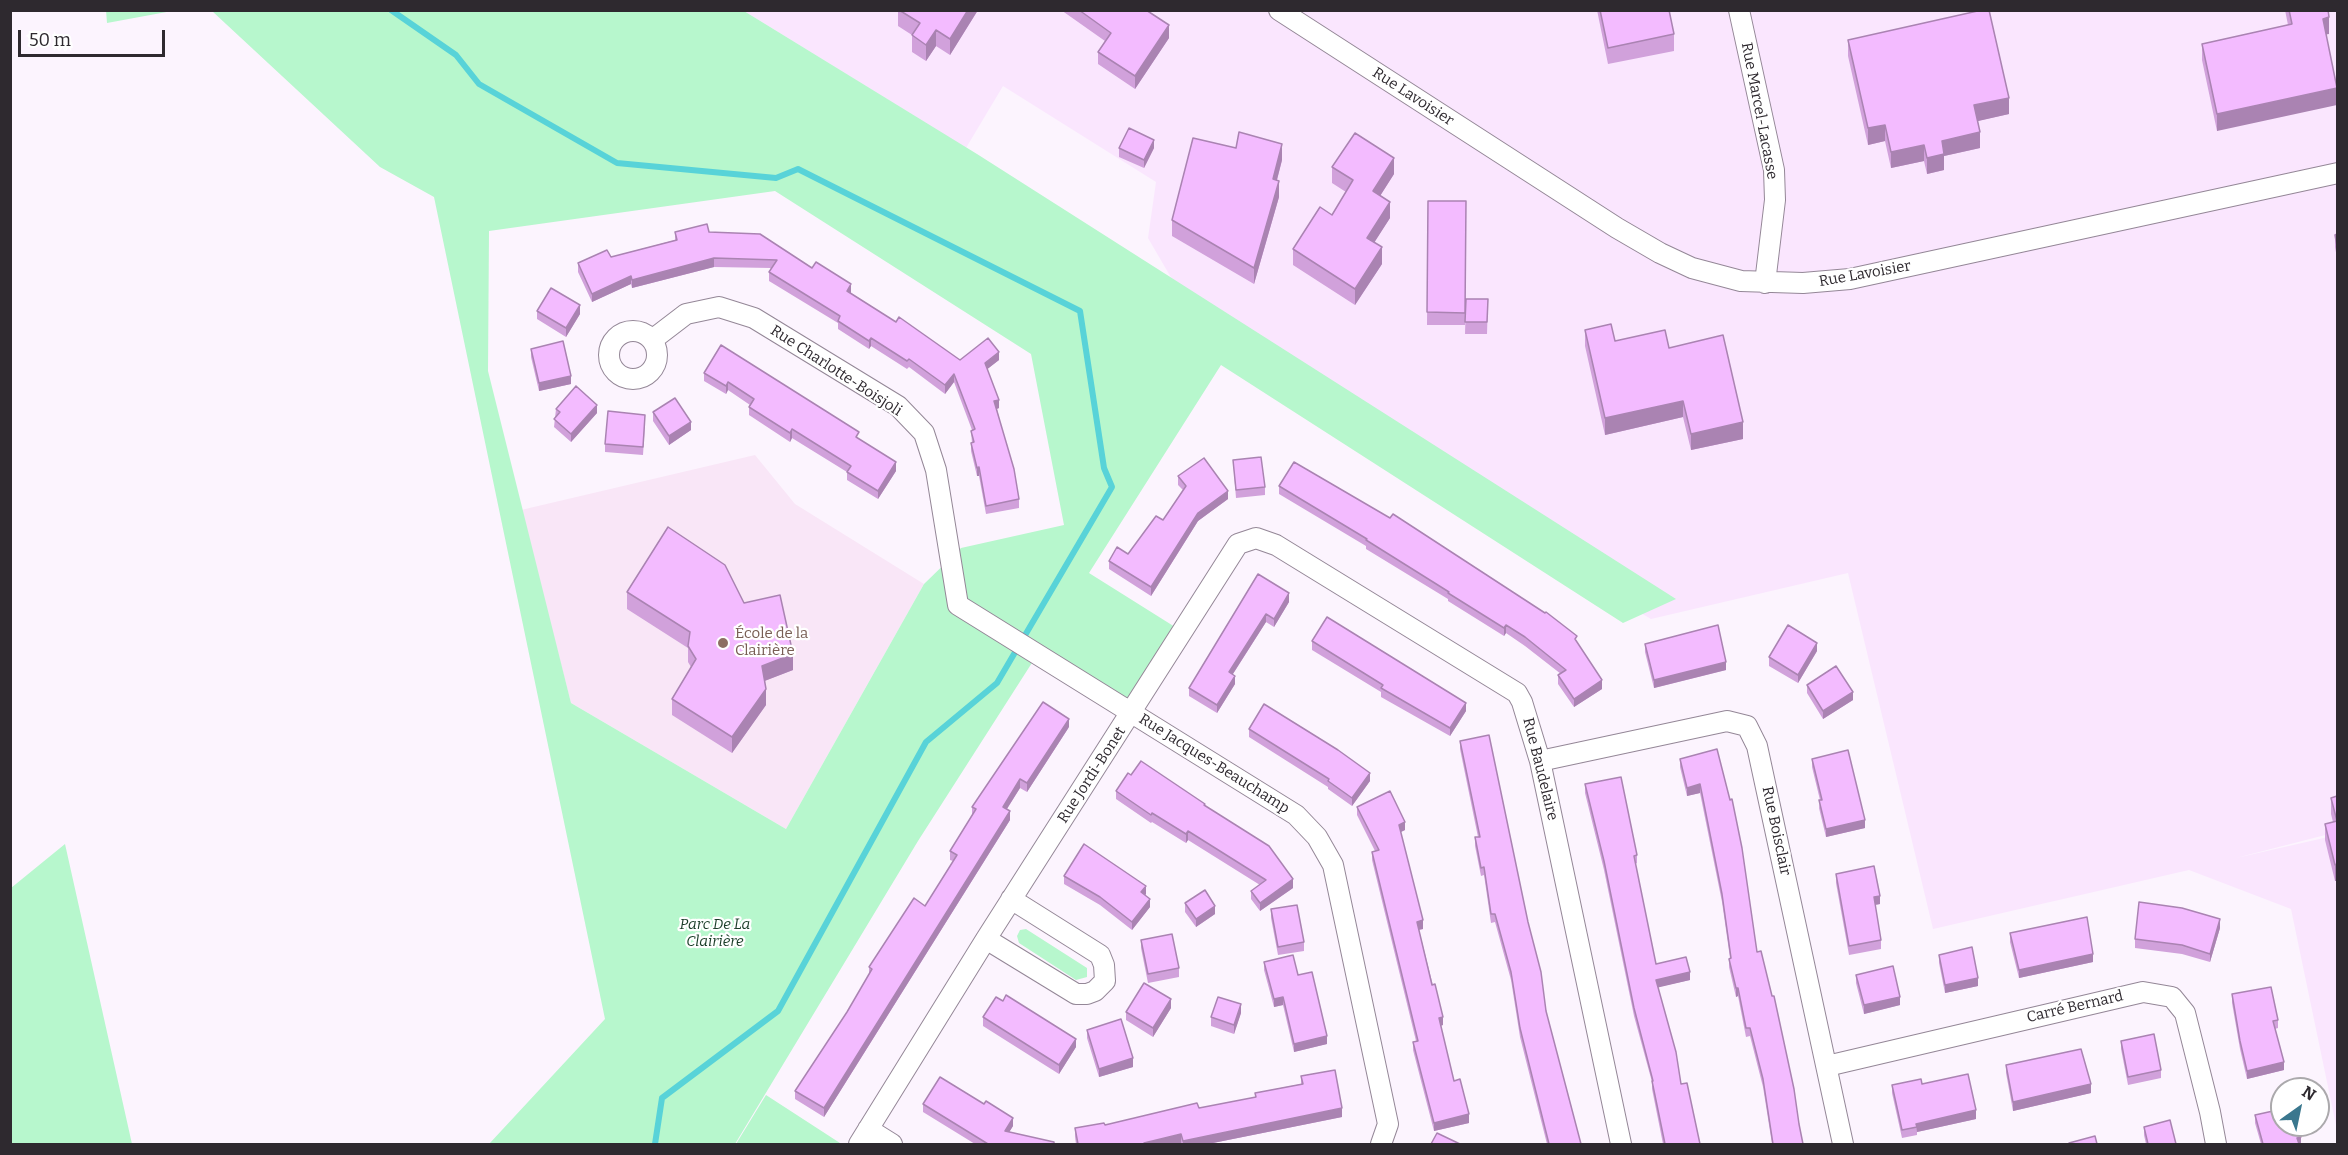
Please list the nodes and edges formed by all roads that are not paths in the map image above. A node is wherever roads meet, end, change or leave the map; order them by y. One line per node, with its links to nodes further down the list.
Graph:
1 (1280, 10): 4 (street, Rue Lavoisier)
2 (1739, 10): 4 (street, Rue Marcel-Lacasse)
3 (2337, 173): 4 (street, Rue Lavoisier)
4 (1766, 283)
5 (652, 340): 7 (street, Rue Charlotte-Boisjoli)
6 (1256, 538): 8 (street, Rue Jordi-Bonet); 9 (street, Rue Baudelaire)
7 (958, 605): 8 (street, Rue Jacques-Beauchamp)
8 (1132, 713): 10 (street, Rue Jordi-Bonet); 15 (street, Rue Jacques-Beauchamp)
9 (1540, 760): 12 (street, Rue Boisclair); 16 (street, Rue Baudelaire)
10 (1011, 899): 11 (street, Rue Jordi-Bonet); 11 (street)
11 (986, 939): 13 (street, Rue Jordi-Bonet)
12 (1827, 1066): 17 (street, Rue Boisclair); 18 (street, Carré Bernard)
13 (864, 1137): 14 (street)
14 (892, 1144)
15 (1381, 1144)
16 (1621, 1144)
17 (1844, 1144)
18 (2216, 1144)

